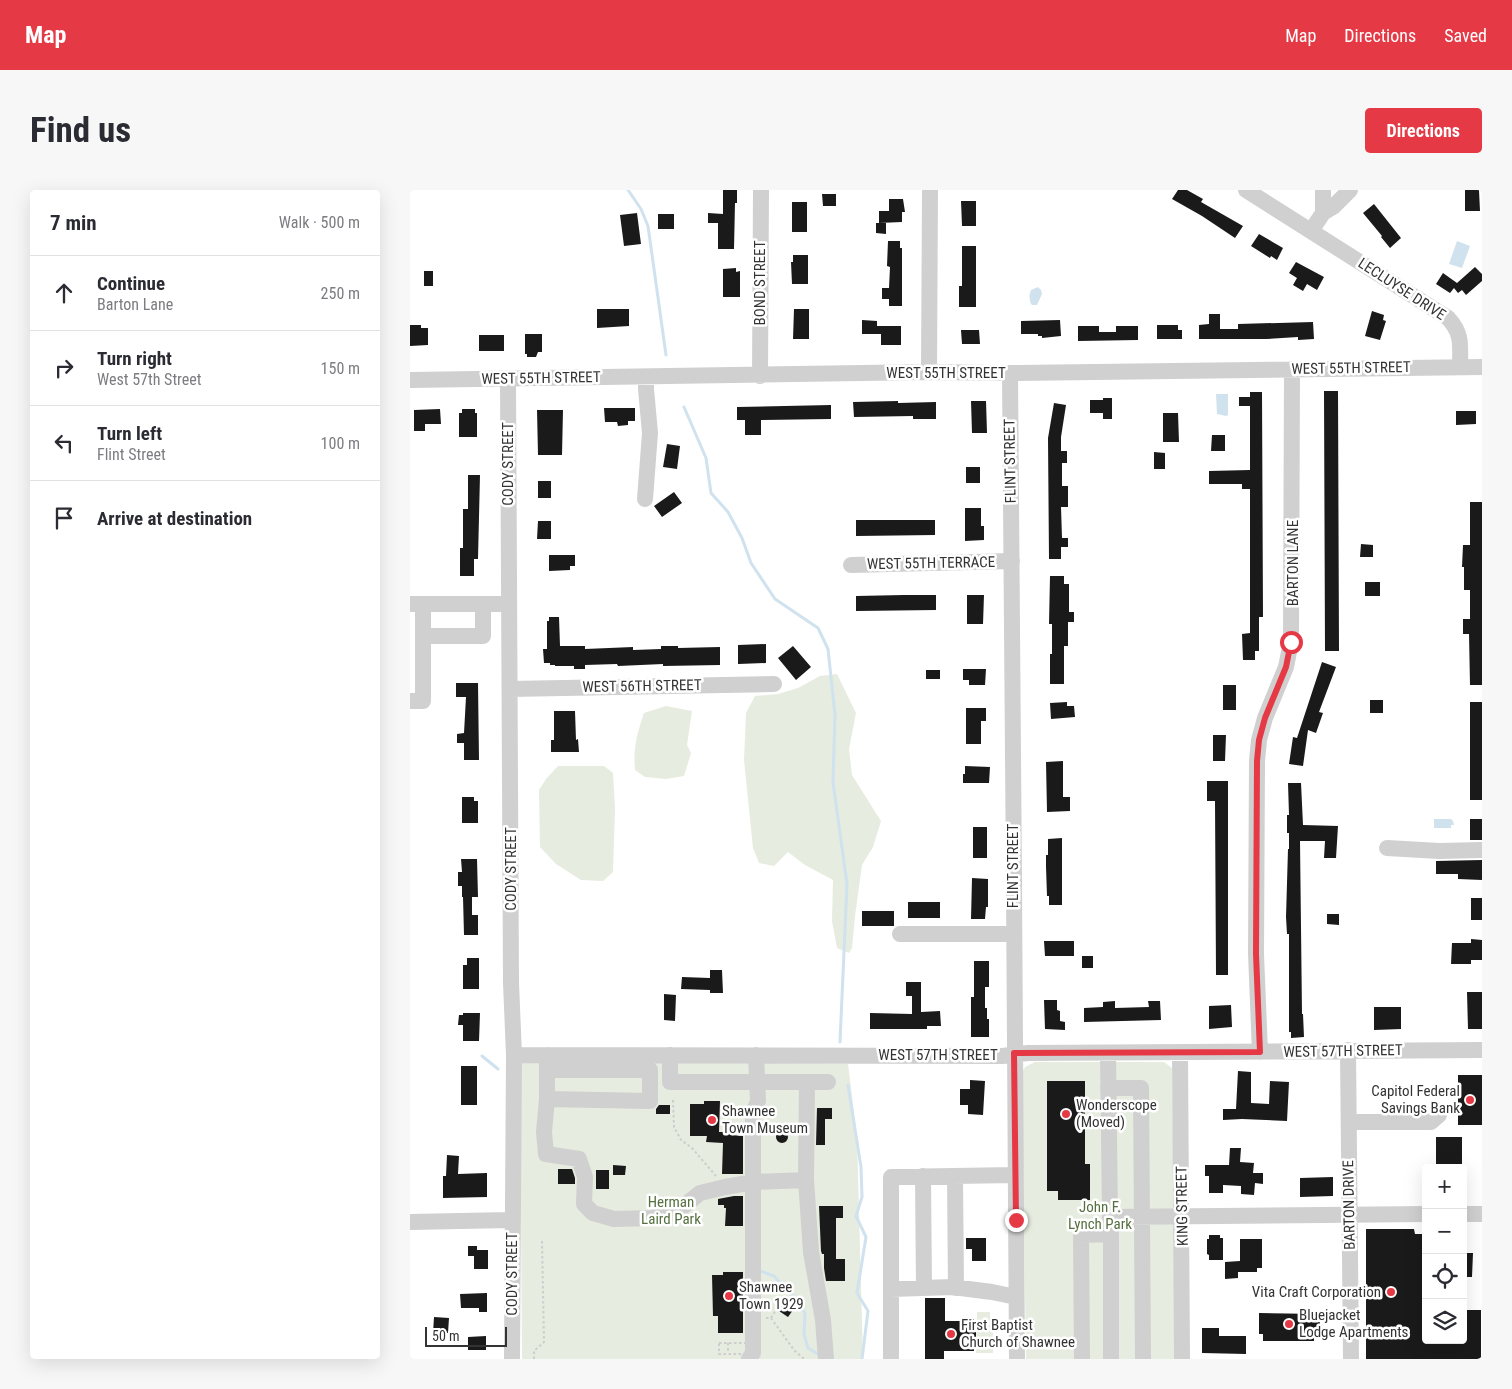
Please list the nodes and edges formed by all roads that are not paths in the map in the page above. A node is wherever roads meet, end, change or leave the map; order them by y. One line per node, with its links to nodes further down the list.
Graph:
1 (761, 190): 13 (street, BOND STREET)
2 (930, 190): 11 (street)
3 (1246, 190): 7 (street, LECLUYSE DRIVE)
4 (1323, 190): 6 (street)
5 (1350, 190): 6 (street)
6 (1323, 212): 7 (street)
7 (1311, 231): 8 (street, LECLUYSE DRIVE)
8 (1460, 366): 9 (street, WEST 55TH STREET); 10 (street, WEST 55TH STREET)
9 (1482, 367)
10 (1292, 369): 12 (street, WEST 55TH STREET); 34 (street, BARTON LANE)
11 (929, 372): 12 (street, WEST 55TH STREET); 13 (street, WEST 55TH STREET)
12 (1010, 373): 18 (street, FLINT STREET)
13 (760, 376): 14 (street, WEST 55TH STREET)
14 (646, 377): 15 (street, WEST 55TH STREET); 17 (street)
15 (508, 379): 16 (street, WEST 55TH STREET); 22 (street, CODY STREET)
16 (410, 380)
17 (645, 499)
18 (1012, 562): 19 (street, WEST 55TH TERRACE); 30 (street, FLINT STREET)
19 (851, 565)
20 (417, 604): 21 (street); 23 (street)
21 (483, 604): 22 (street); 23 (street)
22 (510, 604): 25 (street, CODY STREET)
23 (423, 636): 26 (street)
24 (774, 684): 25 (street, WEST 56TH STREET)
25 (510, 689): 37 (street, CODY STREET)
26 (410, 700)
27 (1387, 848): 28 (street)
28 (1482, 850)
29 (900, 934): 30 (street)
30 (1013, 934): 35 (street, FLINT STREET)
31 (1348, 1050): 32 (street, WEST 57TH STREET); 34 (street, WEST 57TH STREET); 47 (street, BARTON DRIVE)
32 (1482, 1050)
33 (1180, 1052): 34 (street, WEST 57TH STREET); 36 (street, WEST 57TH STREET); 59 (street, KING STREET)
34 (1260, 1052)
35 (1014, 1053): 36 (street, WEST 57TH STREET); 39 (street, WEST 57TH STREET); 50 (street, FLINT STREET)
36 (1108, 1053): 44 (street)
37 (514, 1054): 40 (street, WEST 57TH STREET); 62 (street, CODY STREET)
38 (670, 1055): 39 (street, WEST 57TH STREET); 40 (street, WEST 57TH STREET); 41 (street)
39 (756, 1055): 41 (street)
40 (547, 1062): 45 (street); 45 (street)
41 (757, 1082): 42 (street); 54 (street)
42 (807, 1082): 43 (street); 53 (street)
43 (828, 1082)
44 (1108, 1088): 60 (street); 61 (street)
45 (547, 1099): 49 (street)
46 (1439, 1115): 47 (street)
47 (1349, 1122): 58 (street, BARTON DRIVE)
48 (569, 1145): 49 (street)
49 (579, 1159): 54 (street)
50 (1015, 1175): 52 (street); 68 (street, FLINT STREET)
51 (923, 1176): 52 (street); 65 (street); 66 (street)
52 (954, 1176): 67 (street)
53 (806, 1180): 54 (street); 71 (street)
54 (754, 1182): 69 (street)
55 (1422, 1214): 58 (street)
56 (1467, 1214): 57 (street)
57 (1482, 1214)
58 (1349, 1215): 59 (street); 78 (street, BARTON DRIVE)
59 (1182, 1216): 61 (street); 77 (street, KING STREET)
60 (1110, 1217): 61 (street); 64 (street)
61 (1142, 1217): 76 (street)
62 (512, 1220): 63 (street); 70 (street, CODY STREET)
63 (410, 1222)
64 (1111, 1234): 74 (street); 75 (street)
65 (891, 1288): 66 (street); 72 (street)
66 (924, 1288): 67 (street)
67 (956, 1288): 68 (street)
68 (1016, 1297): 73 (street, FLINT STREET)
69 (744, 1356)
70 (512, 1359)
71 (826, 1359)
72 (891, 1359)
73 (1017, 1359)
74 (1082, 1359)
75 (1111, 1359)
76 (1143, 1359)
77 (1182, 1359)
78 (1351, 1359)

